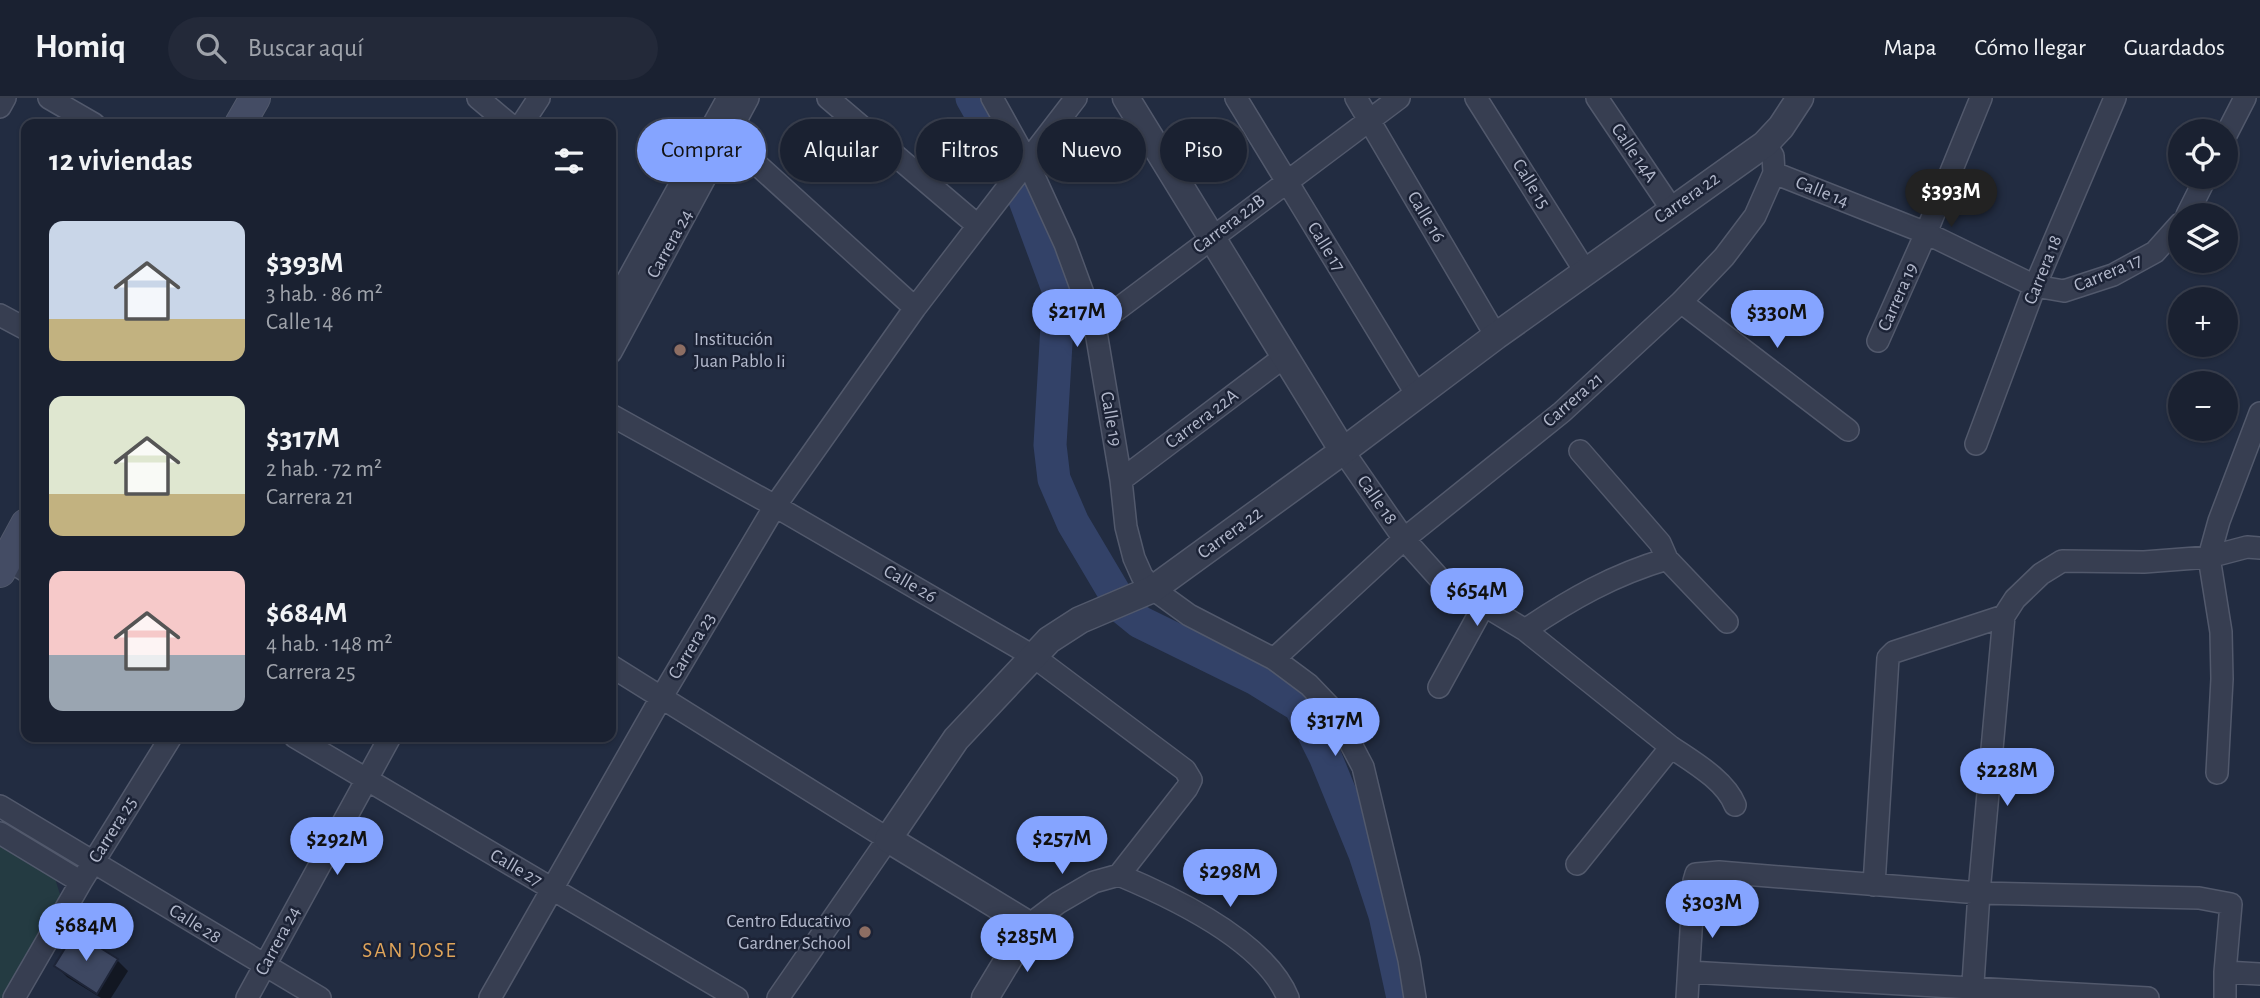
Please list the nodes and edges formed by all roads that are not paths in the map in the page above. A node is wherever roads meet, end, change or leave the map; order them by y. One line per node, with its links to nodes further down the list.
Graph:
1 (5, 98): 21 (street)
2 (49, 98): 22 (street)
3 (255, 98): 23 (main road)
4 (478, 98): 24 (street)
5 (539, 98): 25 (street)
6 (728, 98): 26 (street, Carrera 24)
7 (748, 98): 27 (street, Carrera 24)
8 (828, 98): 41 (street)
9 (992, 98): 28 (street, Calle 19)
10 (1076, 98): 32 (street, Carrera 23)
11 (1126, 98): 43 (street, Calle 18)
12 (1236, 98): 36 (street, Calle 17)
13 (1356, 98): 30 (street, Calle 16)
14 (1399, 98): 30 (street, Carrera 22B)
15 (1476, 98): 45 (street, Calle 15)
16 (1597, 98): 40 (street, Calle 14A)
17 (1981, 98): 42 (street, Carrera 19)
18 (2115, 98): 46 (street, Carrera 18)
19 (2245, 98): 29 (street)
20 (1796, 100): 31 (street)
21 (0, 107)
22 (85, 119)
23 (243, 119)
24 (503, 119)
25 (525, 119)
26 (723, 119)
27 (731, 119)
28 (1001, 119)
29 (2234, 119)
30 (1369, 120): 36 (street, Carrera 22B); 54 (street, Calle 16)
31 (1765, 144): 34 (street); 40 (street, Carrera 22)
32 (1023, 166)
33 (1023, 169): 53 (street, Calle 19)
34 (1774, 173): 42 (street, Calle 14); 49 (street, Carrera 21)
35 (766, 174): 50 (street)
36 (1286, 181): 43 (street, Carrera 22B); 58 (street, Calle 17)
37 (690, 182): 48 (street, Carrera 24)
38 (696, 182): 56 (street, Carrera 24)
39 (1011, 182): 41 (street, Carrera 23)
40 (1671, 208): 45 (street, Carrera 22)
41 (977, 225): 50 (street, Carrera 23)
42 (1926, 233): 46 (street, Calle 14); 55 (street, Carrera 19)
43 (1212, 236): 53 (street, Carrera 22B); 57 (street, Calle 18)
44 (2168, 237): 47 (street, Carrera 17)
45 (1585, 271): 54 (street, Carrera 22)
46 (2035, 286): 47 (street, Calle 14); 62 (street, Carrera 18)
47 (2064, 292)
48 (616, 302)
49 (1681, 302): 61 (street); 68 (street, Carrera 21)
50 (915, 308): 66 (street, Carrera 23)
51 (0, 315): 52 (street)
52 (21, 326)
53 (1094, 326): 65 (street, Calle 19)
54 (1496, 336): 58 (street, Carrera 22)
55 (1878, 341)
56 (616, 342)
57 (1284, 357): 63 (street, Calle 18); 65 (street, Carrera 22A)
58 (1417, 395): 63 (street, Carrera 22)
59 (2260, 413): 70 (street)
60 (616, 418): 66 (street, Calle 26)
61 (1848, 430)
62 (1976, 444)
63 (1343, 451): 68 (street, Calle 18); 73 (street, Carrera 22)
64 (1580, 451): 71 (street)
65 (1121, 480): 73 (street, Calle 19)
66 (775, 506): 78 (street, Calle 26); 82 (street, Carrera 23)
67 (21, 535): 72 (main road)
68 (1404, 539): 74 (street, Calle 18); 79 (street, Carrera 21)
69 (2260, 548): 70 (street)
70 (2209, 557): 75 (street); 87 (street)
71 (1667, 559): 76 (street); 77 (street)
72 (8, 565)
73 (1143, 594): 78 (street, Carrera 22); 79 (street)
74 (1483, 607): 77 (street, Calle 18); 81 (street)
75 (2004, 616): 97 (street); 99 (street)
76 (1727, 622)
77 (1525, 630): 86 (street, Calle 18)
78 (1033, 656): 92 (street, Carrera 22); 95 (street, Calle 26)
79 (1274, 659): 114 (street)
80 (616, 669): 82 (street)
81 (1439, 687)
82 (661, 698): 92 (street); 98 (street, Carrera 23)
83 (169, 742): 93 (street, Carrera 25)
84 (303, 742): 88 (street, Calle 27)
85 (387, 742): 88 (street, Carrera 24)
86 (1671, 747): 89 (street, Calle 18); 94 (street)
87 (2217, 773)
88 (366, 780): 98 (street, Calle 27); 101 (street, Carrera 24)
89 (1735, 805)
90 (0, 806): 93 (street, Calle 28)
91 (0, 833): 96 (street)
92 (888, 839): 100 (street); 111 (street, Carrera 22)
93 (93, 861): 96 (street, Carrera 25); 101 (street, Calle 28)
94 (1577, 864)
95 (1119, 875): 100 (street); 113 (street)
96 (80, 882): 106 (street, Carrera 25)
97 (1874, 885): 99 (street); 102 (street)
98 (551, 889): 109 (street, Carrera 23); 110 (street, Calle 27)
99 (1979, 893): 103 (street); 105 (street)
100 (1029, 925): 112 (street)
101 (263, 966): 107 (street, Carrera 24); 108 (street, Calle 28)
102 (1689, 972): 105 (street); 115 (street)
103 (2225, 972): 104 (street); 117 (street)
104 (2260, 974)
105 (1972, 993): 116 (street)
106 (14, 998)
107 (247, 998)
108 (320, 998)
109 (490, 998)
110 (737, 998)
111 (778, 998)
112 (985, 998)
113 (1288, 998)
114 (1415, 998)
115 (1687, 998)
116 (2148, 998)
117 (2225, 998)

